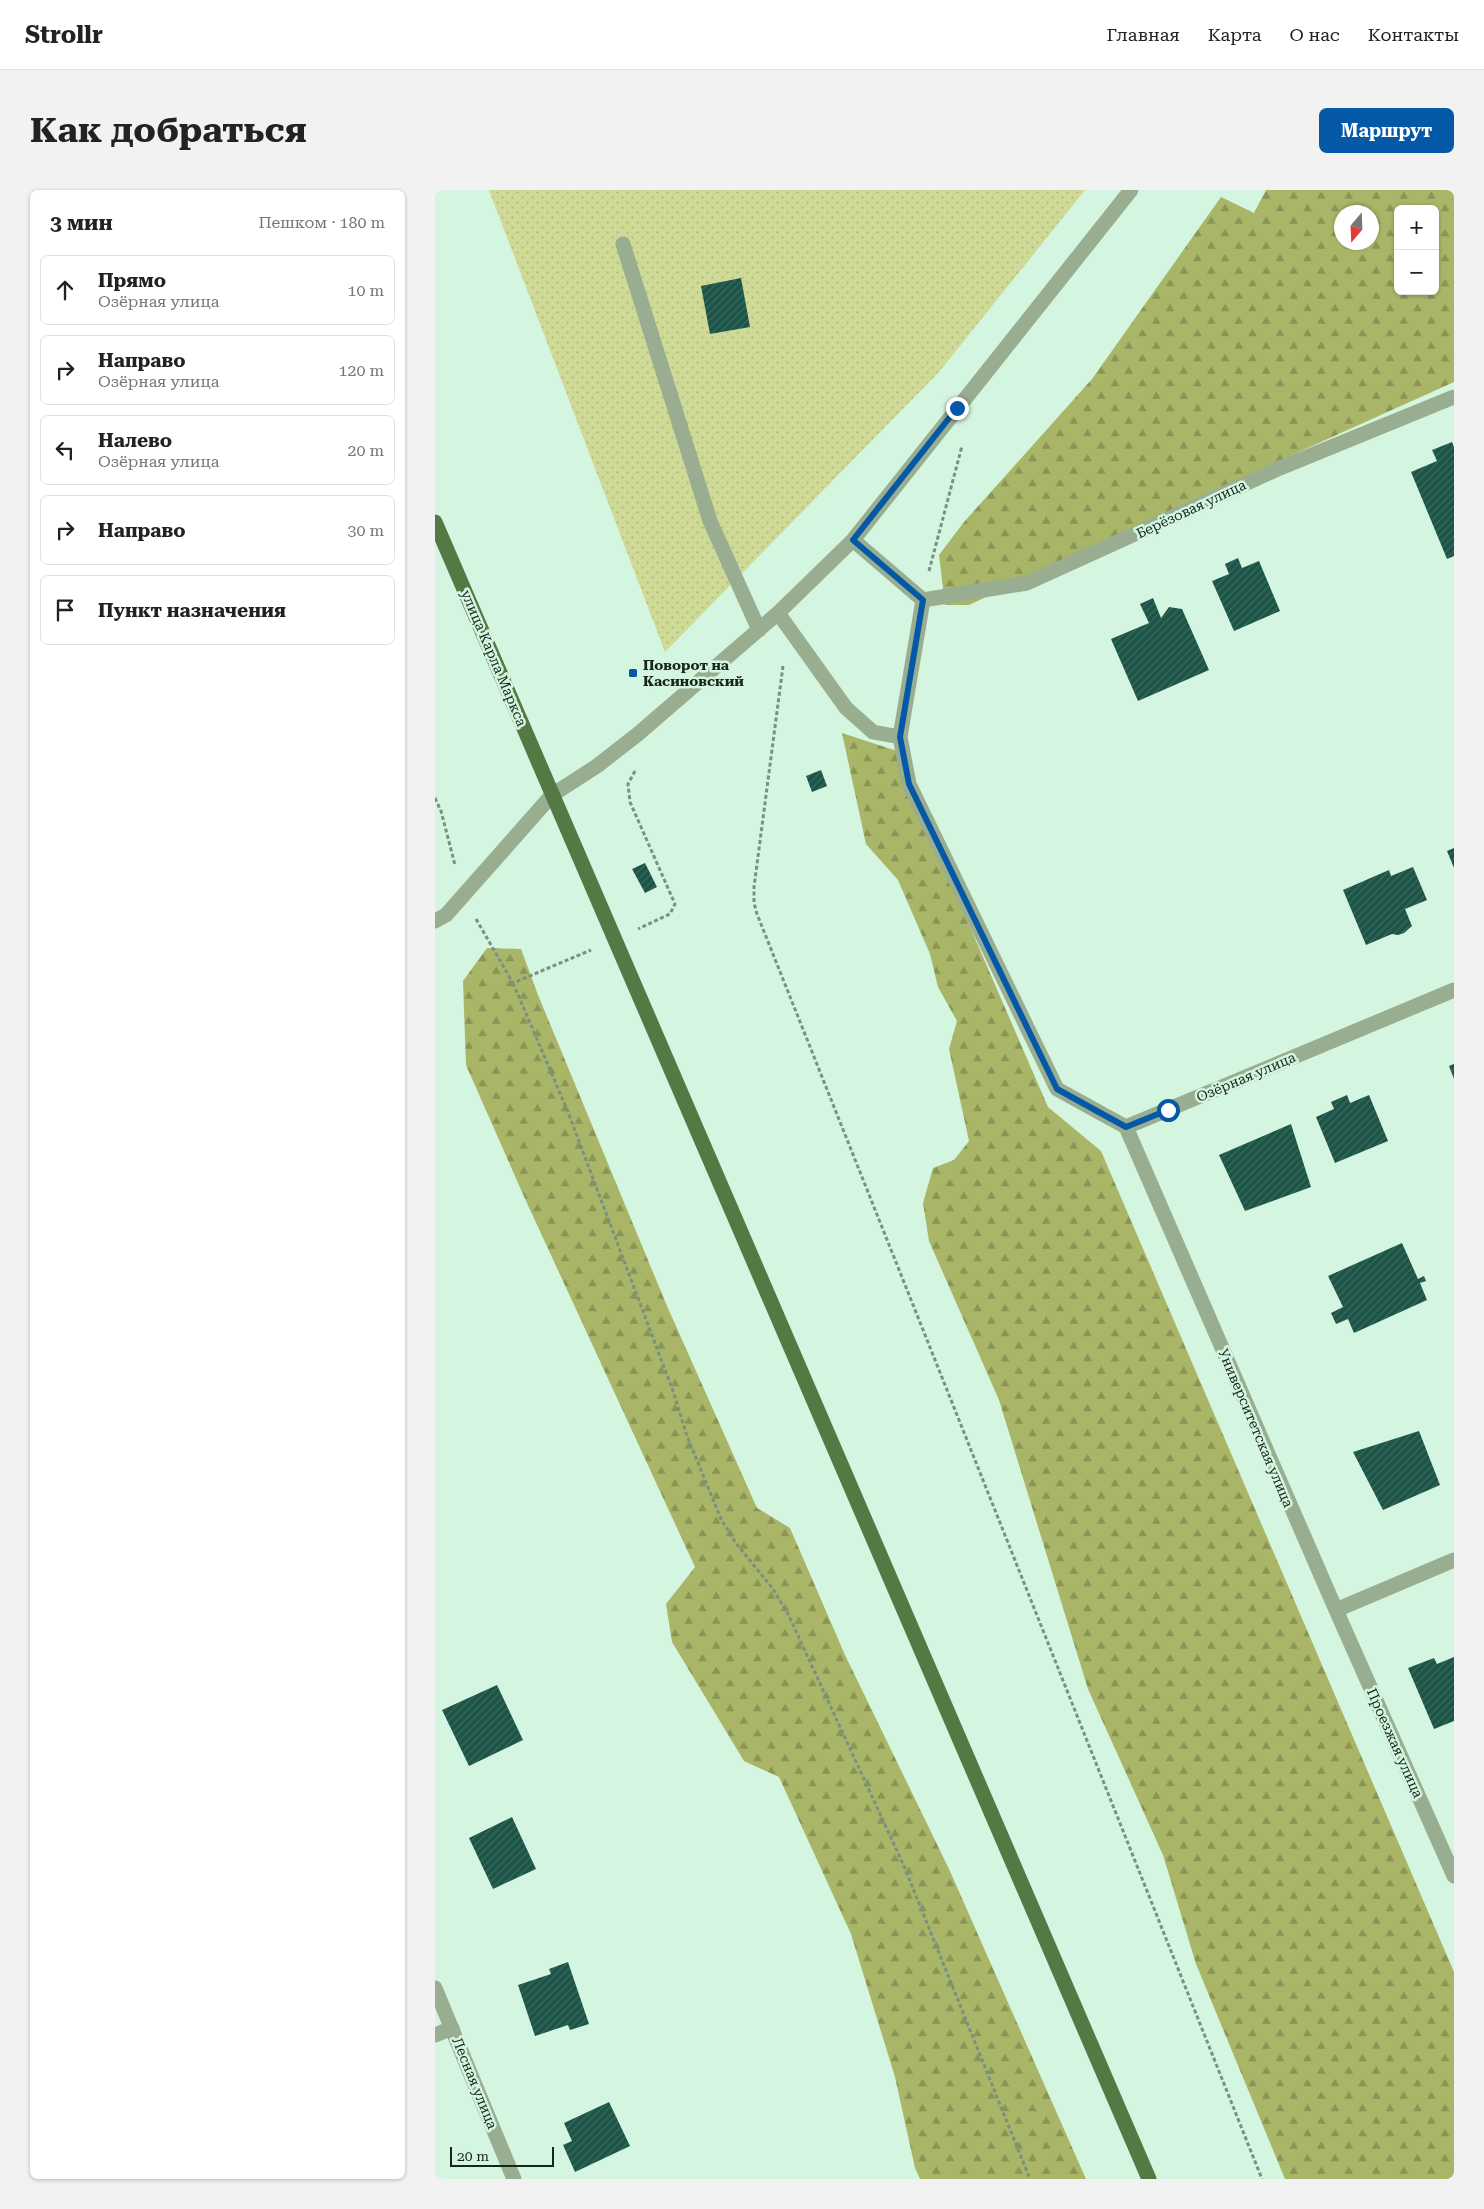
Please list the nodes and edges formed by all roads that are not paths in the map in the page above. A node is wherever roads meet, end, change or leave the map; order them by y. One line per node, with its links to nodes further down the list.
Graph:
1 (1131, 190): 5 (street)
2 (623, 244): 8 (street)
3 (1454, 397): 6 (street, Берёзовая улица)
4 (435, 522): 10 (main road, улица Карла Маркса)
5 (853, 540): 6 (street); 7 (street)
6 (923, 600): 9 (street)
7 (778, 613): 8 (street); 9 (street)
8 (759, 630): 10 (street)
9 (900, 737): 13 (street)
10 (552, 795): 11 (street); 21 (main road, улица Карла Маркса)
11 (440, 918)
12 (1454, 990): 13 (street, Озёрная улица)
13 (1126, 1127): 15 (street, Университетская улица)
14 (1454, 1560): 15 (street)
15 (1335, 1610): 16 (street, Проезжая улица)
16 (1454, 1876)
17 (435, 1988): 18 (street, Лесная улица)
18 (453, 2028): 19 (street); 20 (street, Лесная улица)
19 (435, 2035)
20 (514, 2179)
21 (1149, 2179)

